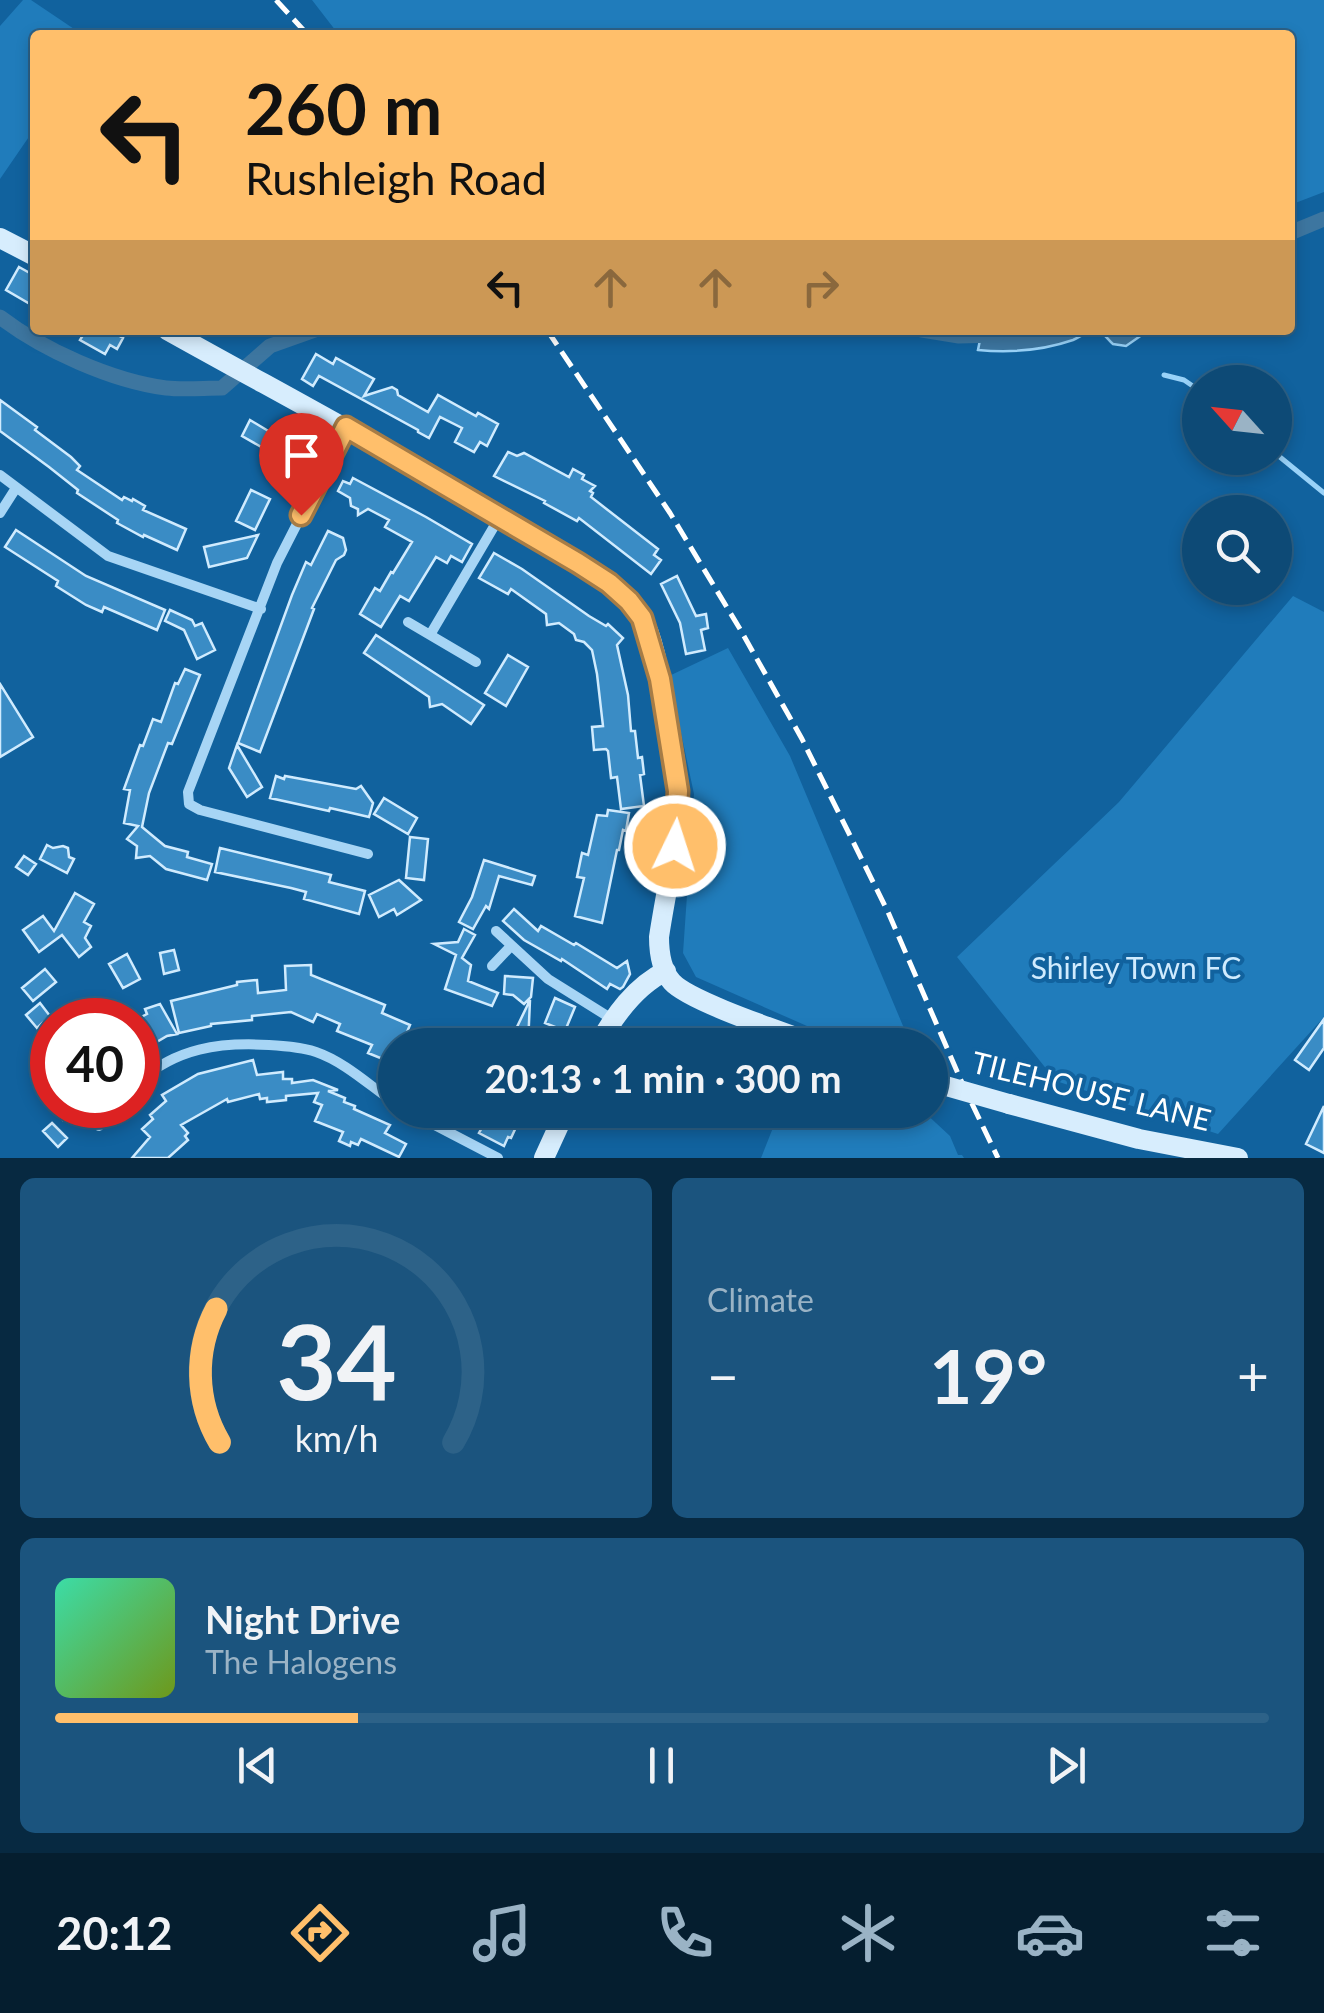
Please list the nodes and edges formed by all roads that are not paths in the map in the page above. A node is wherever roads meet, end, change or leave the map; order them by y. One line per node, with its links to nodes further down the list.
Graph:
1 (0, 238): 2 (street)
2 (30, 253)
3 (177, 335): 4 (street)
4 (346, 427): 8 (street); 9 (street)
5 (0, 475): 6 (street)
6 (16, 488): 7 (street); 9 (street)
7 (0, 513)
8 (499, 517): 11 (street); 17 (street)
9 (261, 609): 13 (street)
10 (408, 622): 11 (street)
11 (430, 634): 12 (street)
12 (476, 662)
13 (368, 854)
14 (496, 932): 15 (street)
15 (510, 946): 16 (street); 18 (street)
16 (492, 966)
17 (666, 971): 18 (street); 20 (street)
18 (612, 1019): 19 (street)
19 (607, 1028)
20 (774, 1028)
21 (160, 1066): 23 (street)
22 (948, 1087): 28 (street, TILEHOUSE LANE, bridge)
23 (378, 1092)
24 (440, 1128): 26 (street)
25 (558, 1128): 27 (street)
26 (498, 1158)
27 (544, 1158)
28 (1238, 1158)

